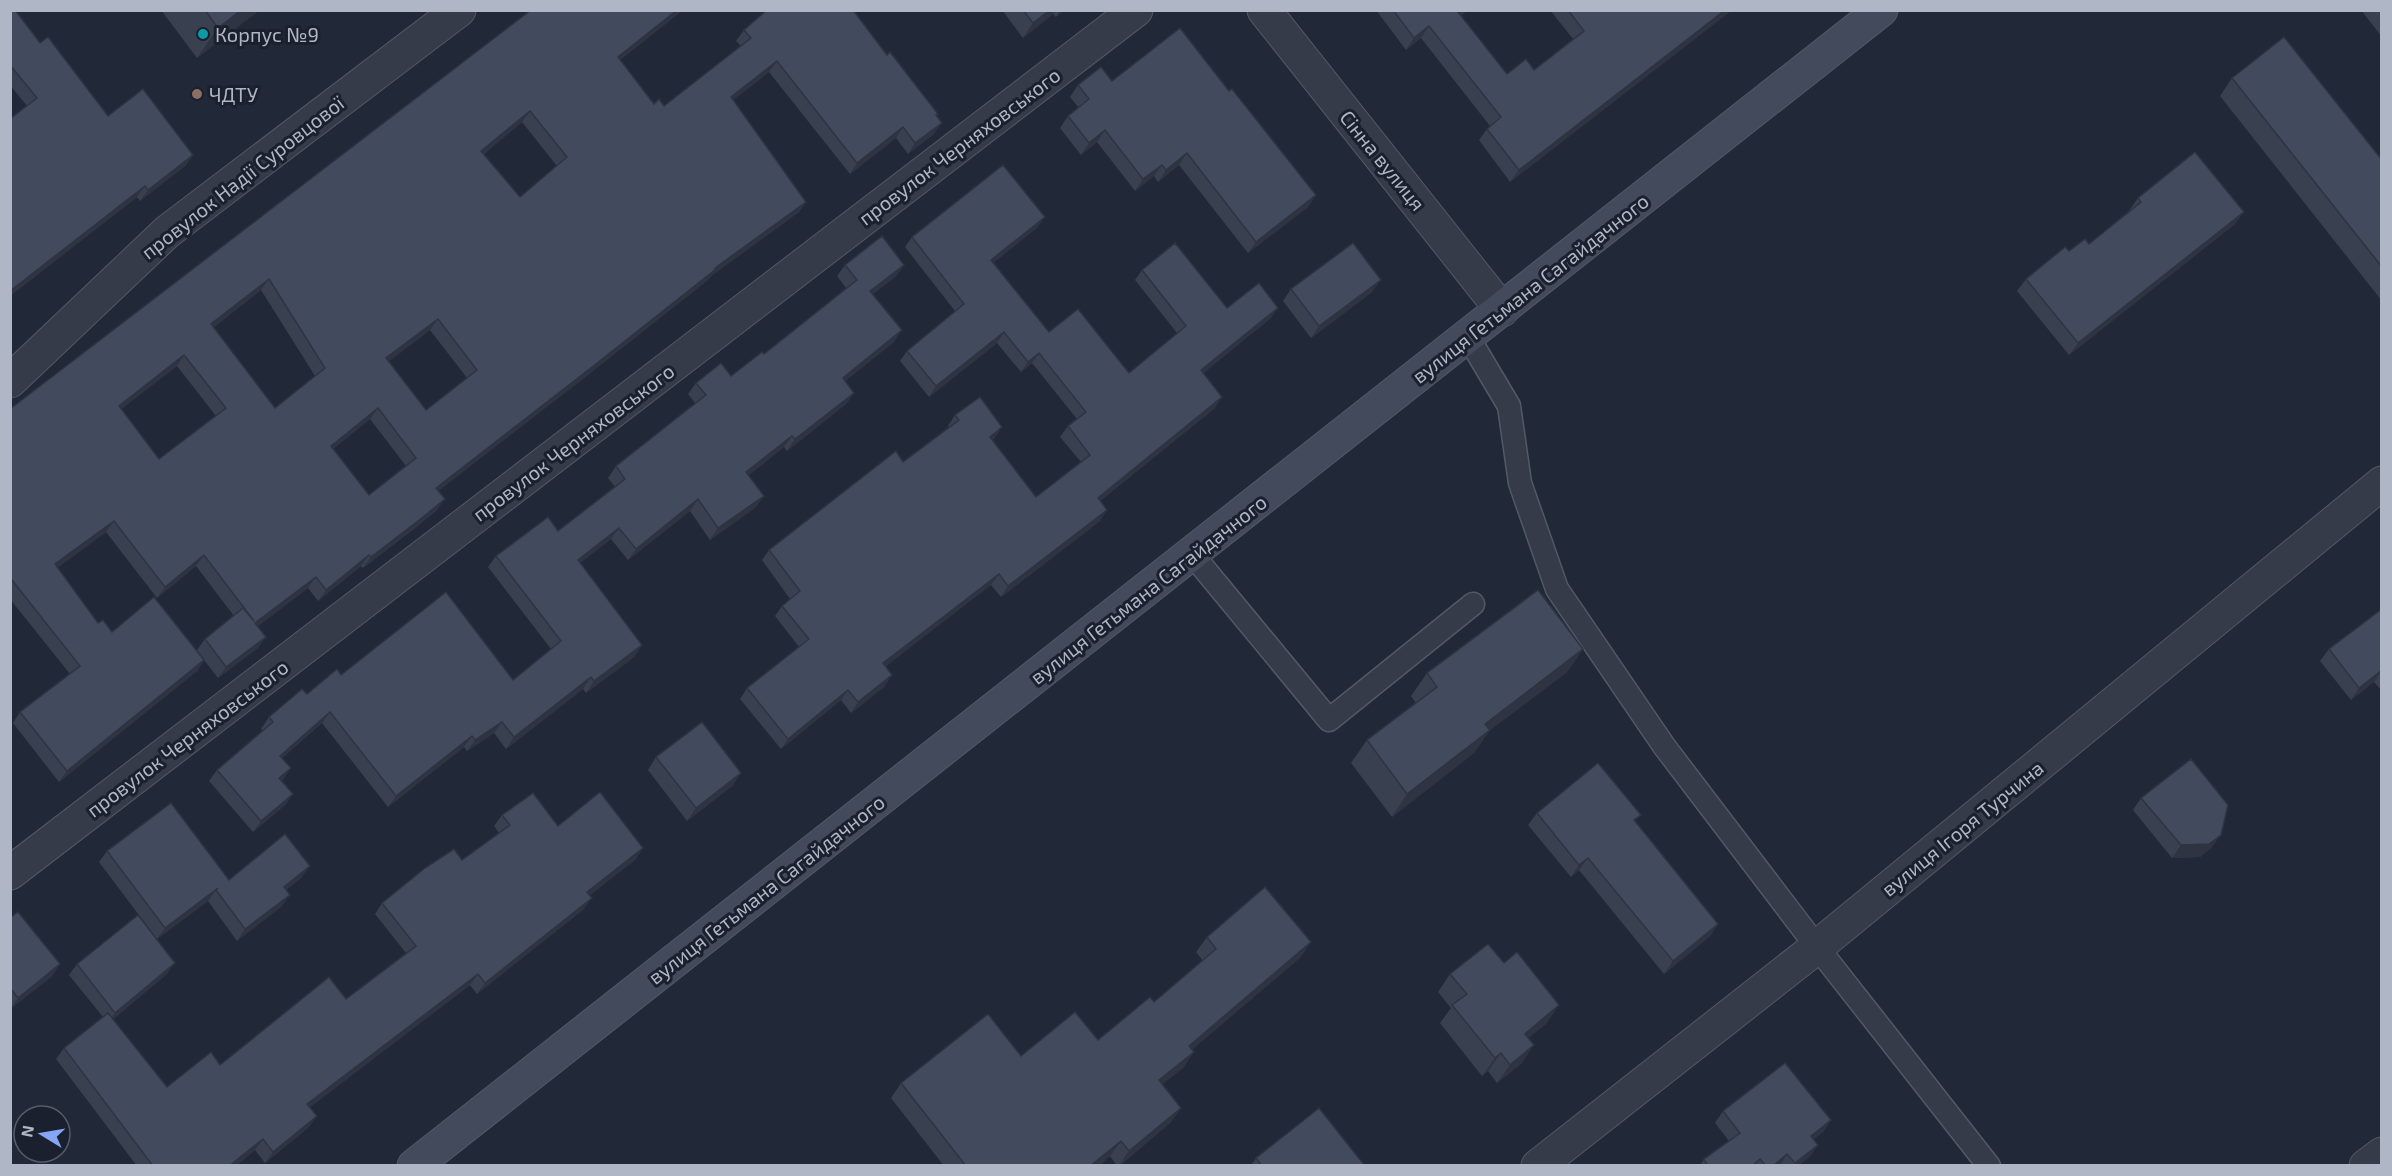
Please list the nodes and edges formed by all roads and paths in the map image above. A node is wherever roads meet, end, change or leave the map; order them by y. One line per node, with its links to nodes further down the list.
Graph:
1 (459, 10): 7 (street, провулок Надії Суровцової)
2 (1136, 10): 11 (street, провулок Черняховського)
3 (1264, 10): 5 (street, Сінна вулиця)
4 (1881, 10): 5 (main road, вулиця Гетьмана Сагайдачного)
5 (1502, 310): 6 (main road, вулиця Гетьмана Сагайдачного)
6 (1468, 337): 9 (main road, вулиця Гетьмана Сагайдачного); 12 (lane)
7 (10, 381)
8 (2382, 483): 12 (street, вулиця Ігоря Турчина)
9 (1192, 554): 10 (lane); 14 (main road, вулиця Гетьмана Сагайдачного)
10 (1473, 604)
11 (10, 873)
12 (1817, 947): 15 (street, вулиця Ігоря Турчина); 16 (lane)
13 (2382, 1154): 17 (street)
14 (414, 1166)
15 (1538, 1166)
16 (1989, 1166)
17 (2367, 1166)

